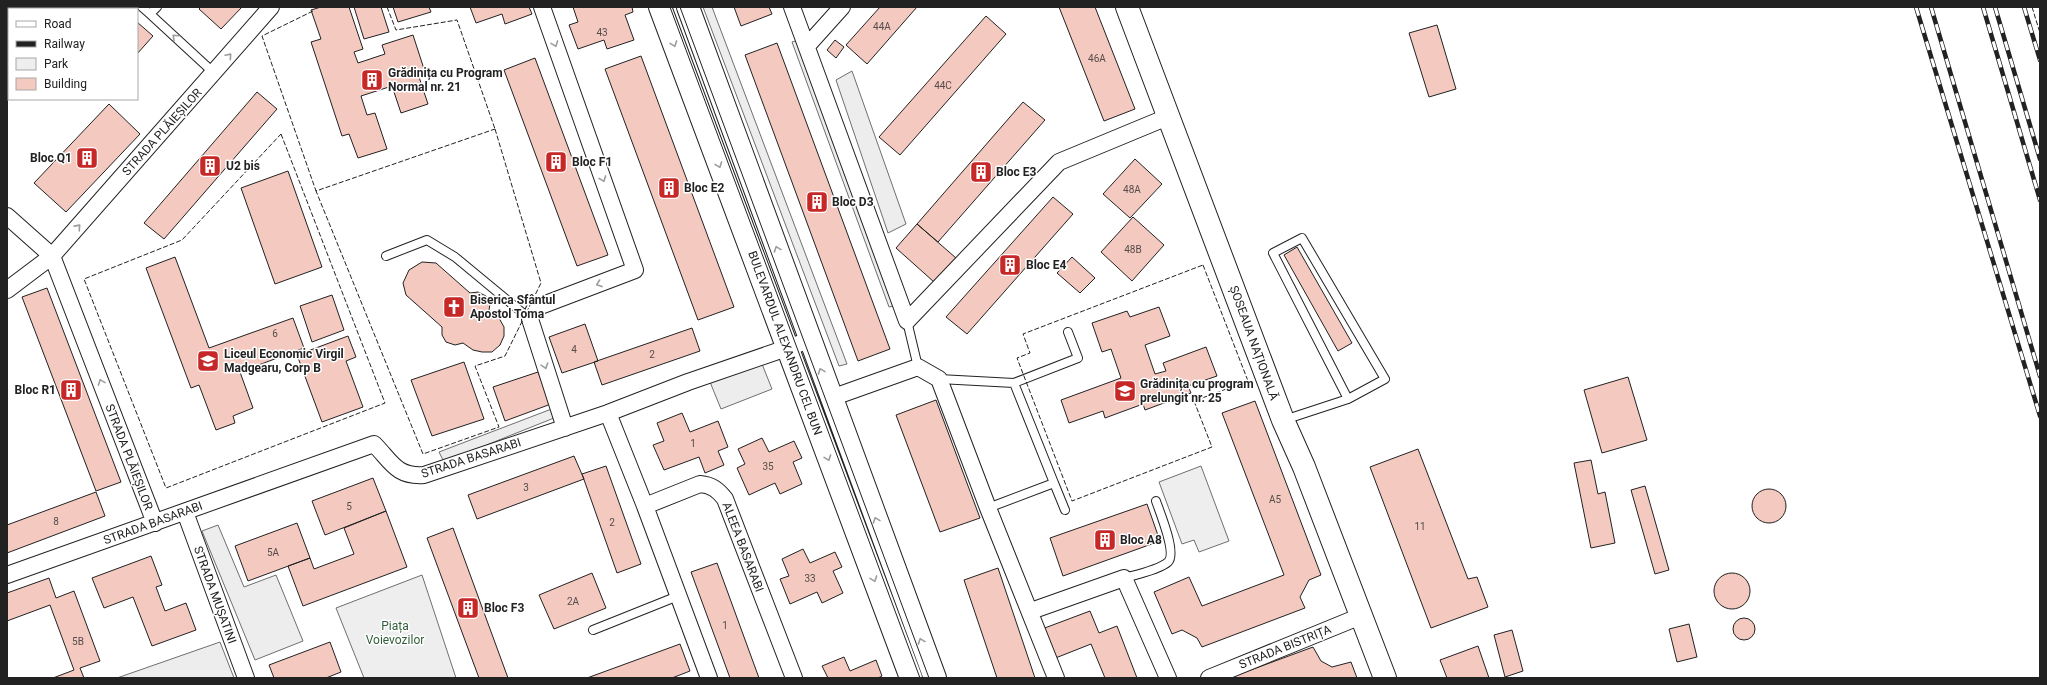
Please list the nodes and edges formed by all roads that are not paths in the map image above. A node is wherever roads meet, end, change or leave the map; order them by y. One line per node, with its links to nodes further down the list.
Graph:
1 (142, 7): 10 (lane)
2 (157, 7): 10 (lane)
3 (271, 7): 12 (street, STRADA PLĂIEȘILOR, one-way to 3)
4 (542, 7): 18 (street, one-way to 18)
5 (660, 7): 22 (main road, BULEVARDUL ALEXANDRU CEL BUN, one-way to 22)
6 (688, 7): 21 (main road, BULEVARDUL ALEXANDRU CEL BUN, one-way to 6)
7 (792, 7): 11 (street)
8 (842, 7): 11 (street)
9 (1127, 7): 13 (main road, ȘOSEAUA NAȚIONALĂ)
10 (150, 14): 12 (lane, one-way to 10)
11 (806, 46): 19 (street)
12 (214, 73): 15 (street, STRADA PLĂIEȘILOR, one-way to 12)
13 (1170, 116): 19 (street); 29 (main road, ȘOSEAUA NAȚIONALĂ)
14 (7, 216): 15 (street, STRADA PLĂIEȘILOR)
15 (52, 256): 17 (street); 37 (street, STRADA PLĂIEȘILOR, one-way to 15)
16 (386, 256): 18 (lane)
17 (7, 290)
18 (530, 319): 30 (street, one-way to 30)
19 (906, 321): 23 (lane)
20 (1068, 332): 25 (lane)
21 (810, 340): 22 (street, STRADA BASARABI); 26 (main road, BULEVARDUL ALEXANDRU CEL BUN, one-way to 21)
22 (787, 348): 28 (street, STRADA BASARABI); 47 (main road, BULEVARDUL ALEXANDRU CEL BUN, one-way to 47)
23 (918, 367): 24 (street); 26 (street)
24 (940, 379): 25 (lane); 34 (street)
25 (1014, 383): 31 (lane)
26 (831, 398): 48 (main road, BULEVARDUL ALEXANDRU CEL BUN, one-way to 26)
27 (1348, 399): 27 (lane); 29 (lane)
28 (608, 413): 30 (street, STRADA BASARABI); 33 (street)
29 (1283, 420): 42 (main road, ȘOSEAUA NAȚIONALĂ)
30 (565, 428): 36 (street, STRADA BASARABI)
31 (1054, 483): 34 (lane); 35 (lane)
32 (1156, 501): 39 (lane)
33 (645, 506): 40 (street); 46 (street, ALEEA BASARABI)
34 (988, 508): 41 (street)
35 (1065, 510)
36 (185, 512): 37 (street, STRADA BASARABI); 44 (street, STRADA MUȘATINI)
37 (155, 523): 38 (street, STRADA BASARABI)
38 (7, 575)
39 (1124, 578): 41 (street); 50 (street)
40 (678, 596): 43 (lane); 45 (street)
41 (1031, 611): 49 (street)
42 (1361, 616): 51 (street, STRADA BISTRIȚA); 52 (main road, ȘOSEAUA NAȚIONALĂ)
43 (593, 630)
44 (246, 678)
45 (709, 678)
46 (794, 678)
47 (911, 678)
48 (935, 678)
49 (1056, 678)
50 (1168, 678)
51 (1209, 678)
52 (1385, 678)

